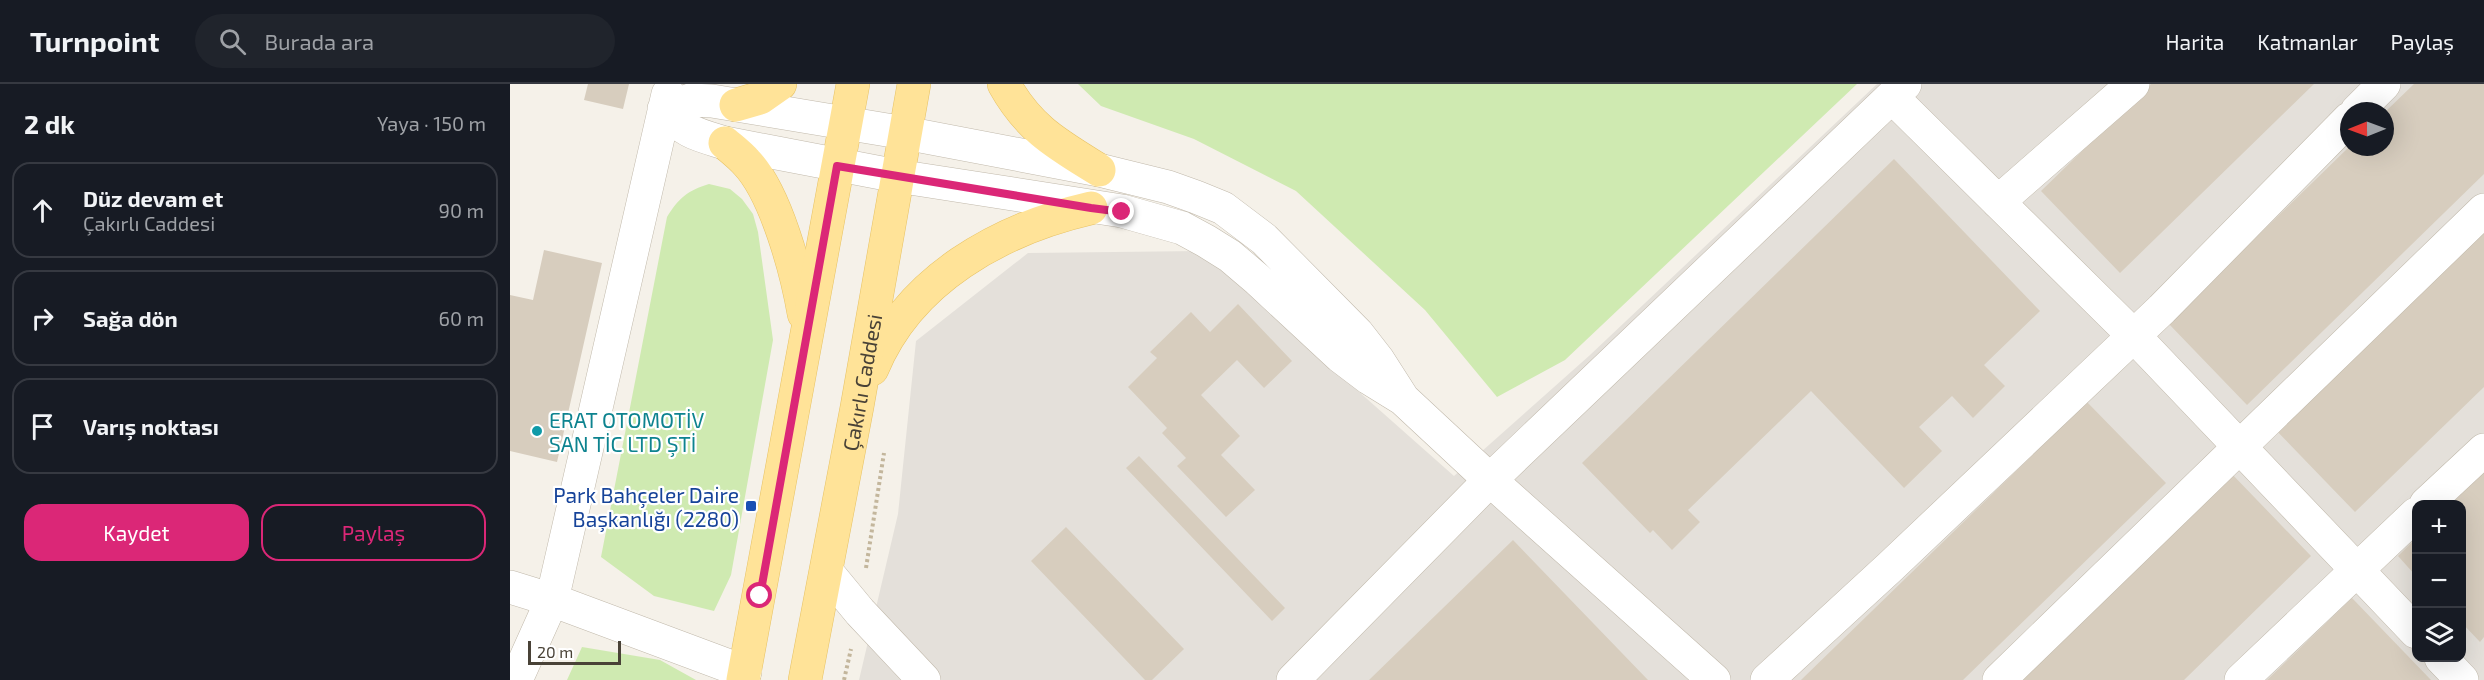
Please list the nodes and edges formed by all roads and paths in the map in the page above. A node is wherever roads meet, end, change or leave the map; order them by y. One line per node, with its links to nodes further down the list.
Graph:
1 (780, 84): 10 (main road)
2 (853, 84): 11 (main road)
3 (914, 84): 13 (main road, Çakırlı Caddesi)
4 (1004, 84): 16 (main road)
5 (2133, 84): 18 (street)
6 (2384, 84): 9 (street)
7 (1899, 90): 18 (street); 28 (street)
8 (667, 96): 10 (street); 14 (street); 34 (street)
9 (2366, 102)
10 (736, 105): 11 (street)
11 (846, 123): 13 (street); 15 (main road)
12 (2340, 128): 22 (street)
13 (905, 133): 16 (street); 17 (main road, Çakırlı Caddesi)
14 (725, 143): 15 (street); 21 (main road)
15 (837, 166): 17 (street); 21 (main road)
16 (1100, 170): 23 (street)
17 (897, 176): 19 (street); 24 (main road, Çakırlı Caddesi)
18 (1998, 202): 22 (street)
19 (1091, 208): 23 (street); 24 (main road)
20 (2484, 210): 25 (street)
21 (807, 328): 39 (main road)
22 (2134, 336): 25 (street); 46 (street)
23 (1403, 399): 28 (street)
24 (857, 407): 32 (main road, Çakırlı Caddesi)
25 (2239, 447): 31 (street); 47 (street)
26 (885, 448): 35 (path)
27 (2484, 450): 29 (street)
28 (1490, 480): 44 (street); 45 (street)
29 (2430, 500)
30 (2412, 518): 31 (street)
31 (2357, 570): 36 (street); 48 (street)
32 (827, 572): 35 (street); 41 (main road, Çakırlı Caddesi)
33 (510, 586): 34 (street)
34 (552, 600): 39 (street); 40 (street)
35 (860, 612): 42 (path); 43 (street)
36 (2412, 628)
37 (2446, 662): 49 (street)
38 (2484, 672): 50 (street)
39 (744, 676)
40 (516, 680)
41 (804, 680)
42 (844, 680)
43 (924, 680)
44 (1293, 680)
45 (1714, 680)
46 (1767, 680)
47 (1999, 680)
48 (2241, 680)
49 (2462, 680)
50 (2476, 680)

